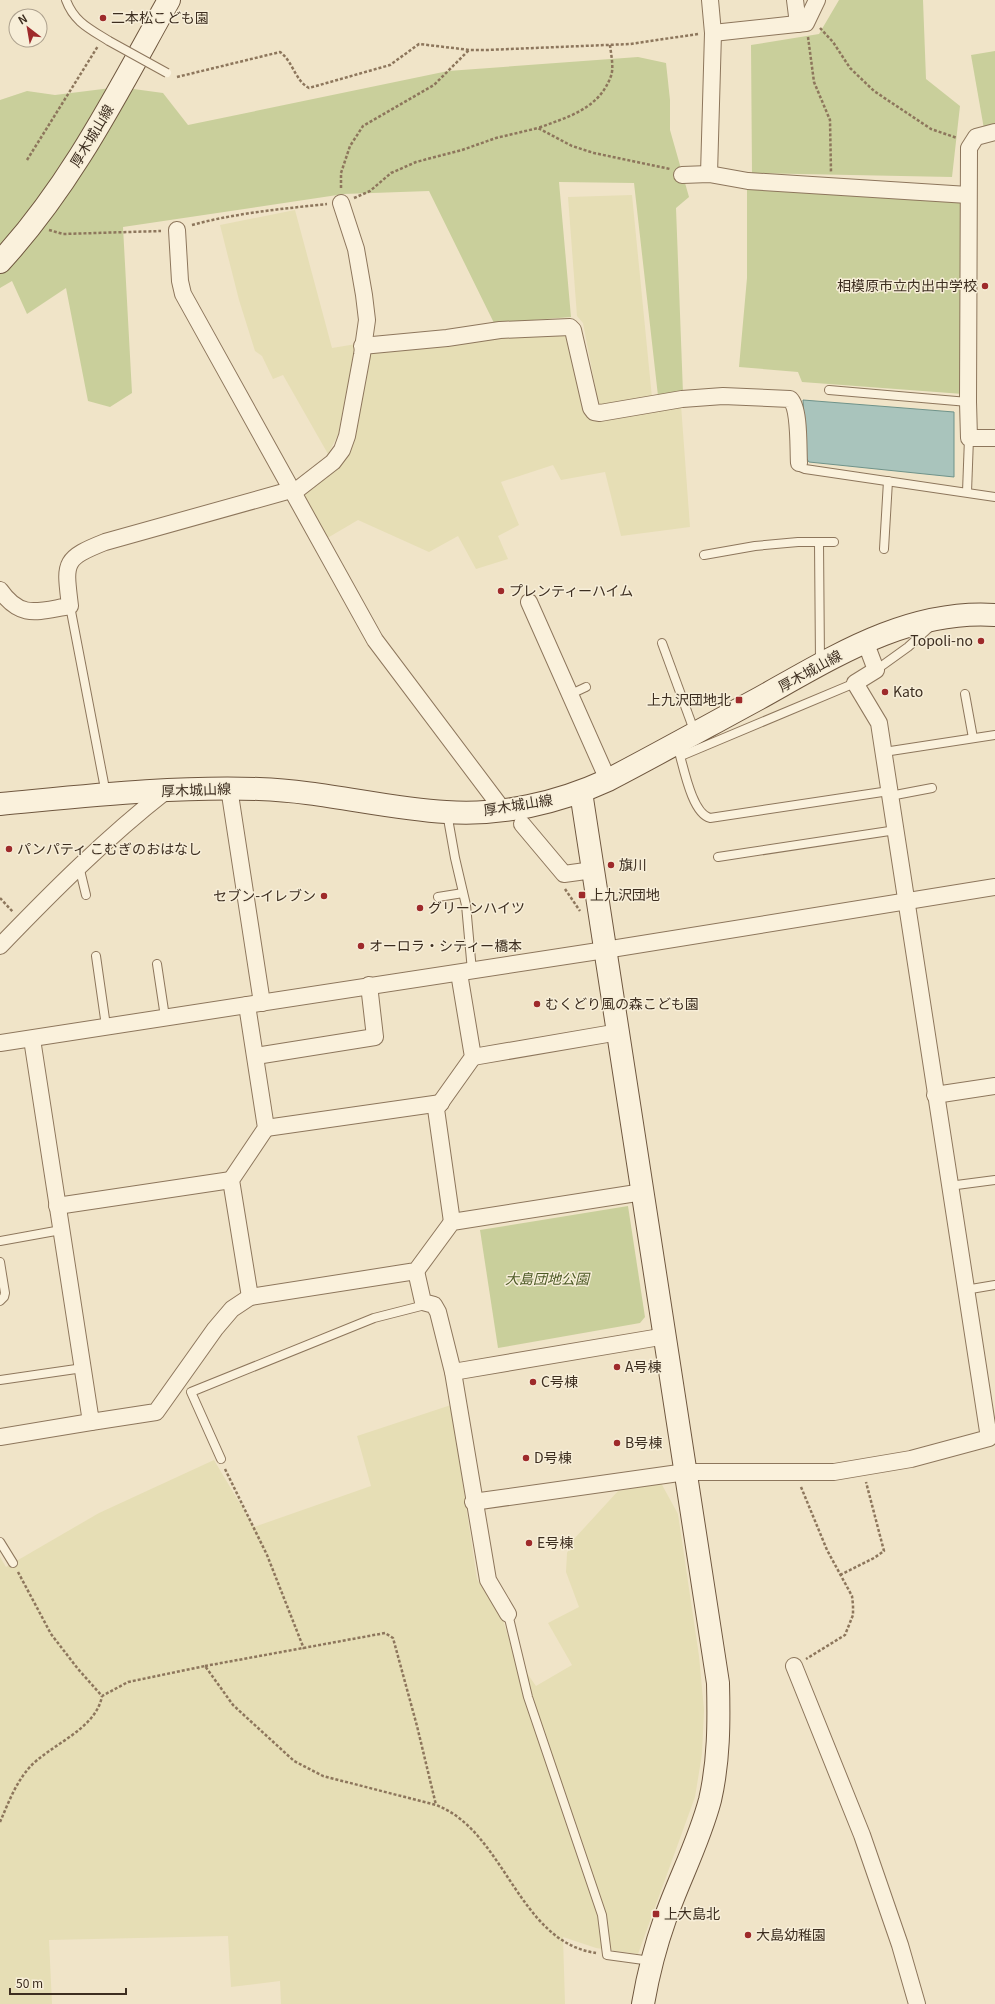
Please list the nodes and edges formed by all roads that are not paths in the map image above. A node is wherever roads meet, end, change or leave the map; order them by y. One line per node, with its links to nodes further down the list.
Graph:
1 (66, 0): 8 (lane, bridge)
2 (169, 0): 15 (main road, 厚木城山線)
3 (710, 0): 7 (street)
4 (795, 0): 6 (street)
5 (818, 0): 6 (street)
6 (802, 24): 7 (street)
7 (713, 33): 10 (street)
8 (167, 73)
9 (995, 132): 12 (street)
10 (709, 174): 11 (street); 12 (street)
11 (682, 175)
12 (968, 195): 18 (street)
13 (341, 203): 16 (street)
14 (177, 230): 23 (street)
15 (0, 262)
16 (362, 346): 21 (street); 23 (street)
17 (829, 390): 18 (lane)
18 (968, 402): 19 (street)
19 (969, 438): 20 (street); 24 (lane)
20 (995, 438)
21 (799, 463): 22 (lane)
22 (888, 481): 24 (lane); 28 (lane)
23 (292, 491): 32 (street); 56 (street)
24 (966, 492): 25 (lane)
25 (995, 497)
26 (834, 542): 27 (lane)
27 (819, 543): 29 (lane); 37 (lane)
28 (884, 549)
29 (704, 555)
30 (0, 590): 32 (street)
31 (529, 602): 41 (street)
32 (70, 606): 54 (lane)
33 (995, 615): 34 (main road, 厚木城山線)
34 (938, 619): 35 (main road, 厚木城山線); 38 (lane)
35 (864, 642): 37 (main road, 厚木城山線); 38 (street)
36 (662, 643): 43 (lane)
37 (820, 665): 43 (main road, 厚木城山線)
38 (876, 670): 39 (street)
39 (855, 683): 46 (lane); 47 (street)
40 (586, 687): 41 (lane)
41 (571, 694): 48 (street)
42 (965, 694): 45 (lane)
43 (696, 733): 46 (main road, 厚木城山線)
44 (995, 734): 45 (lane)
45 (972, 738): 47 (lane)
46 (679, 750): 48 (main road, 厚木城山線); 53 (lane)
47 (884, 752): 53 (street)
48 (608, 780): 52 (main road, 厚木城山線)
49 (229, 788): 51 (main road, 厚木城山線); 57 (main road, 厚木城山線); 74 (street)
50 (932, 788): 53 (lane)
51 (166, 791): 54 (main road, 厚木城山線); 61 (street)
52 (581, 792): 56 (main road, 厚木城山線); 62 (main road)
53 (890, 794): 59 (street)
54 (107, 795): 55 (main road, 厚木城山線)
55 (0, 804)
56 (503, 810): 57 (main road, 厚木城山線)
57 (447, 812): 64 (lane)
58 (522, 824): 62 (street)
59 (896, 830): 60 (lane); 67 (street)
60 (718, 857)
61 (78, 865): 65 (lane); 68 (street)
62 (593, 870): 69 (main road)
63 (995, 887): 67 (street)
64 (463, 894): 66 (lane); 72 (lane)
65 (86, 895)
66 (438, 896)
67 (906, 900): 69 (street); 83 (street)
68 (0, 946)
69 (605, 950): 72 (street); 77 (main road)
70 (96, 956): 76 (lane)
71 (157, 964): 75 (lane)
72 (465, 972): 73 (street); 81 (street)
73 (369, 985): 74 (street); 80 (street)
74 (254, 1004): 75 (street); 80 (street)
75 (165, 1017): 76 (street)
76 (106, 1026): 78 (street)
77 (619, 1032): 81 (street); 89 (main road)
78 (32, 1039): 79 (street); 90 (street)
79 (0, 1043)
80 (256, 1056): 85 (street)
81 (473, 1057): 84 (street)
82 (995, 1086): 83 (street)
83 (935, 1095): 88 (street)
84 (441, 1103): 85 (street); 91 (street)
85 (266, 1128): 86 (street)
86 (231, 1180): 90 (street); 98 (street)
87 (995, 1180): 88 (lane)
88 (950, 1186): 97 (street)
89 (643, 1192): 91 (street); 101 (main road)
90 (57, 1206): 92 (street)
91 (452, 1222): 95 (street)
92 (61, 1230): 93 (lane); 102 (street)
93 (0, 1241)
94 (0, 1262): 99 (lane)
95 (416, 1271): 98 (street); 100 (street)
96 (995, 1285): 97 (lane)
97 (965, 1290): 108 (street)
98 (250, 1297): 105 (street)
99 (0, 1301)
100 (423, 1302): 103 (street); 107 (lane)
101 (666, 1336): 103 (street); 108 (main road)
102 (83, 1368): 104 (lane); 105 (street)
103 (452, 1372): 109 (street)
104 (0, 1380)
105 (91, 1422): 106 (street)
106 (0, 1437)
107 (221, 1460)
108 (686, 1472): 109 (street); 114 (main road)
109 (473, 1502): 112 (street)
110 (0, 1542): 111 (lane)
111 (13, 1563)
112 (508, 1614): 114 (lane)
113 (794, 1666): 116 (street)
114 (651, 1961): 115 (main road)
115 (643, 2004)
116 (917, 2004)

